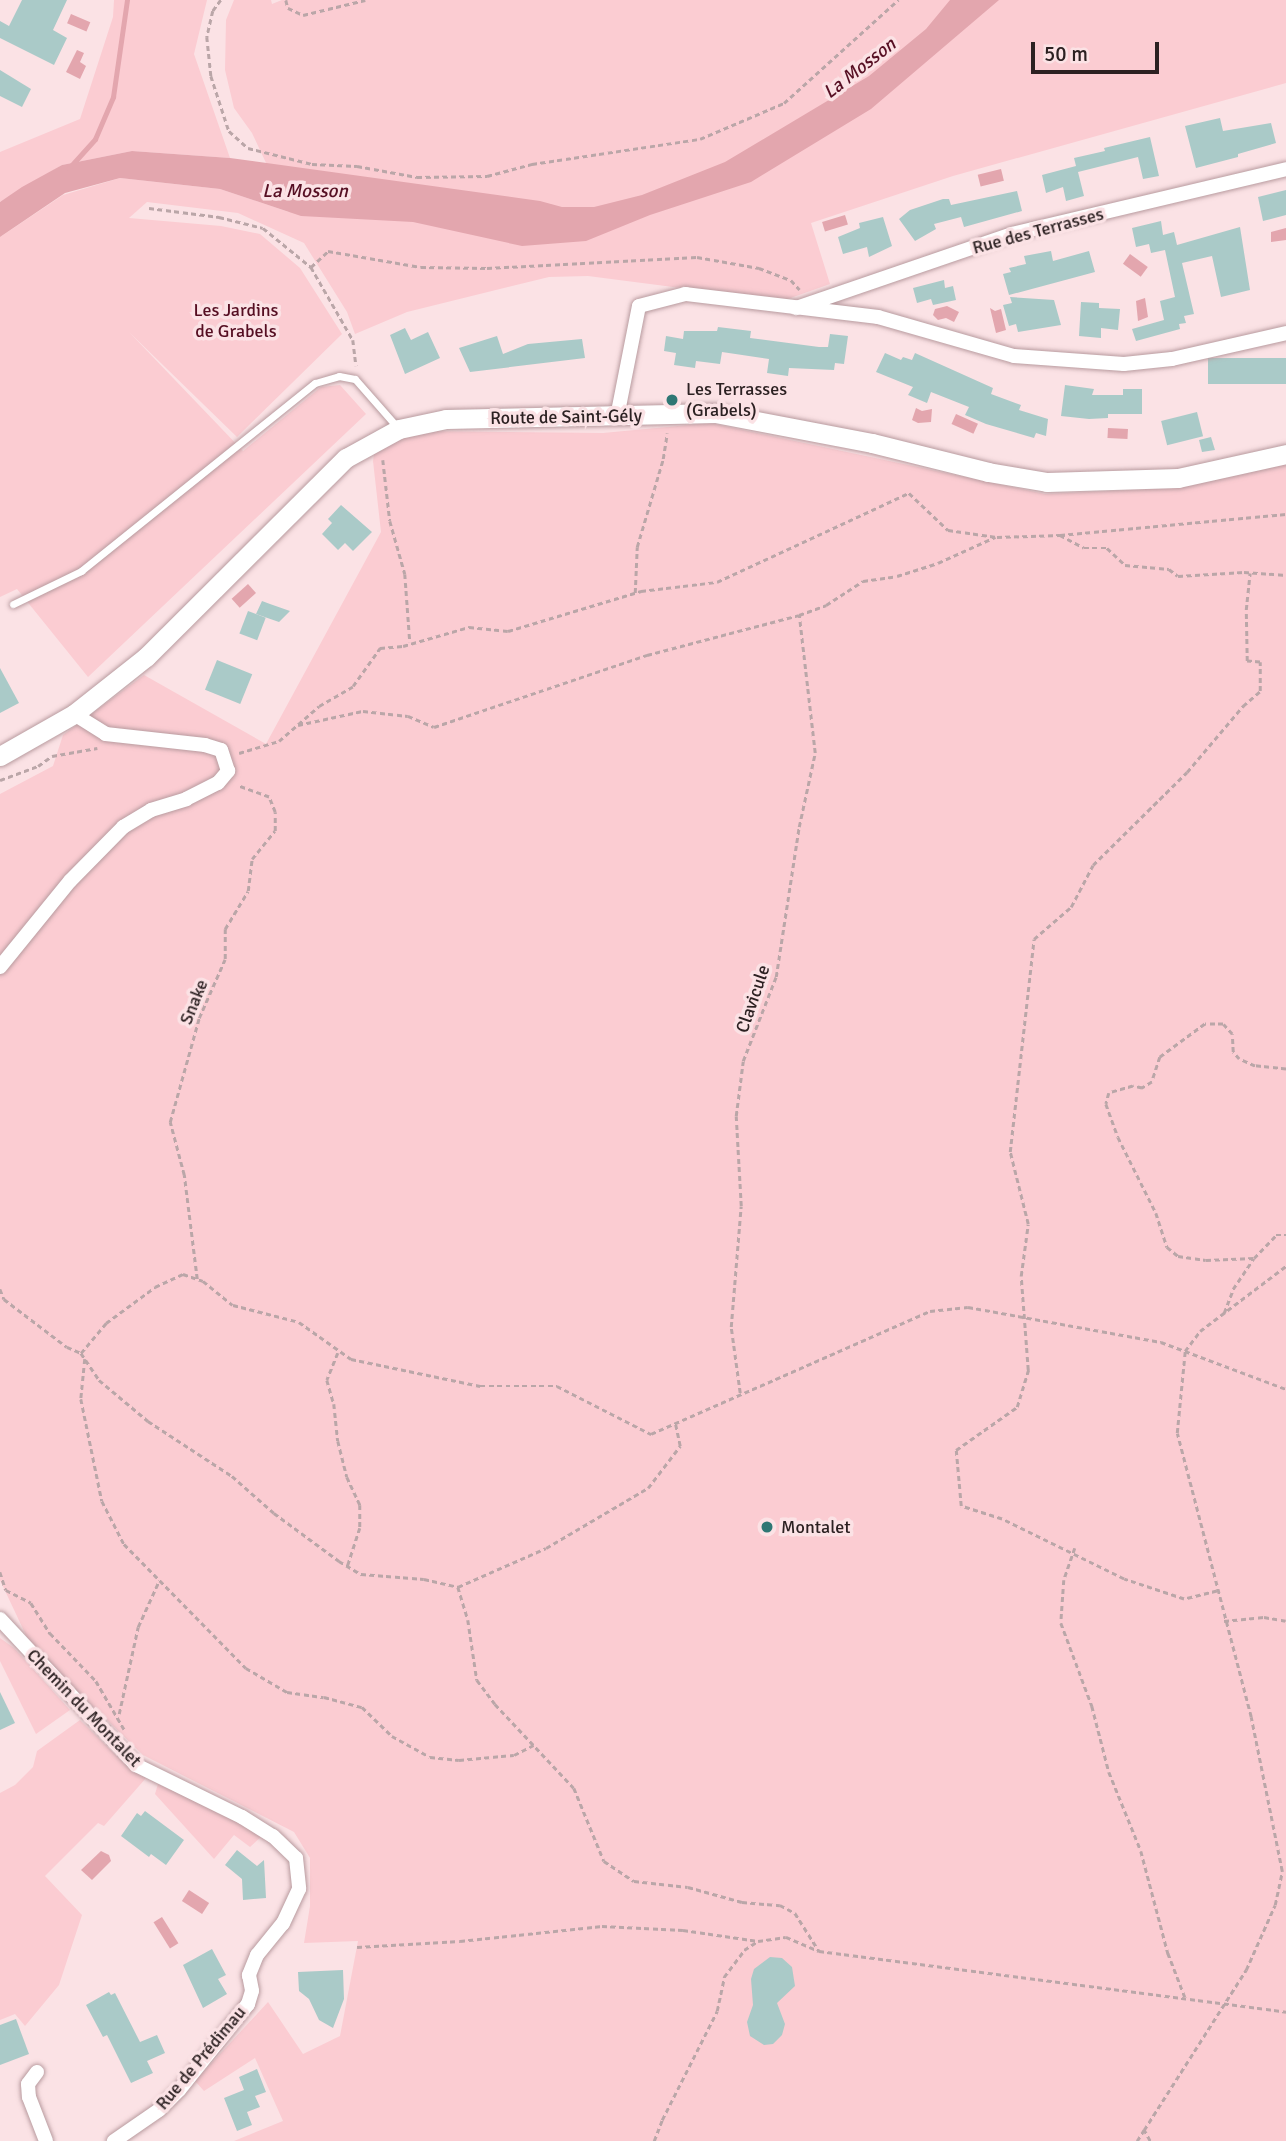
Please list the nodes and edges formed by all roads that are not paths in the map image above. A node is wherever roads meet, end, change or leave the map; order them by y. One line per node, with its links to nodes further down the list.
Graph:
1 (1286, 169): 2 (street, Rue des Terrasses)
2 (799, 306): 3 (street, Rue des Terrasses); 4 (street, Rue des Terrasses)
3 (1286, 333)
4 (617, 417): 5 (street, Route de Saint-Gély); 6 (street, Route de Saint-Gély)
5 (399, 429): 7 (lane); 8 (street, Route de Saint-Gély)
6 (1286, 454)
7 (13, 604)
8 (74, 714): 9 (street, Route de Saint-Gély); 10 (street)
9 (0, 756)
10 (0, 967)
11 (0, 1619): 12 (street, Chemin du Montalet)
12 (257, 1955): 15 (street, Rue de Prédimau)
13 (37, 2072): 14 (street)
14 (46, 2141)
15 (114, 2141)

